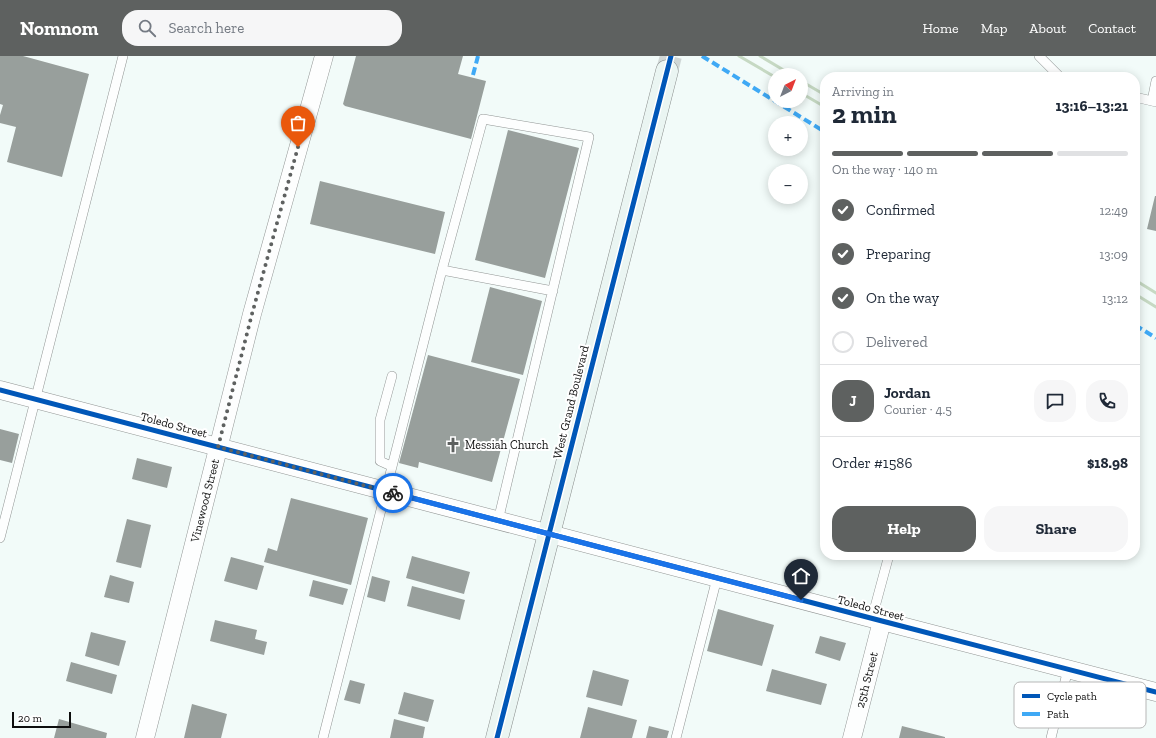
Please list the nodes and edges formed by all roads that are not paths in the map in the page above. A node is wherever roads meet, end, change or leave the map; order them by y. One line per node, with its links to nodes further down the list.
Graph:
1 (123, 56): 13 (lane)
2 (324, 56): 14 (street, Vinewood Street)
3 (1039, 56): 5 (lane)
4 (667, 71): 18 (street, West Grand Boulevard)
5 (1055, 72)
6 (1156, 81): 8 (lane)
7 (1140, 98): 8 (lane)
8 (1154, 101)
9 (442, 270): 10 (lane); 10 (lane); 15 (lane)
10 (553, 291): 17 (lane)
11 (392, 376): 15 (lane)
12 (0, 390): 13 (street, Toledo Street)
13 (35, 399): 14 (street, Toledo Street); 19 (lane)
14 (218, 447): 16 (street, Toledo Street); 29 (street, Vinewood Street)
15 (391, 466): 16 (lane)
16 (385, 491): 17 (street, Toledo Street); 30 (lane)
17 (498, 521): 18 (street, Toledo Street)
18 (548, 534): 21 (street, Toledo Street); 31 (street, West Grand Boulevard)
19 (0, 538)
20 (888, 560): 22 (lane)
21 (717, 578): 22 (street, Toledo Street); 32 (lane)
22 (877, 620): 23 (street, Toledo Street); 33 (street, 25th Street)
23 (1068, 669): 24 (lane); 25 (street, Toledo Street)
24 (1065, 682)
25 (1118, 682)
26 (1146, 689): 27 (street, Toledo Street)
27 (1156, 692)
28 (1053, 728): 34 (lane)
29 (145, 738)
30 (323, 738)
31 (497, 738)
32 (676, 738)
33 (852, 738)
34 (1051, 738)

